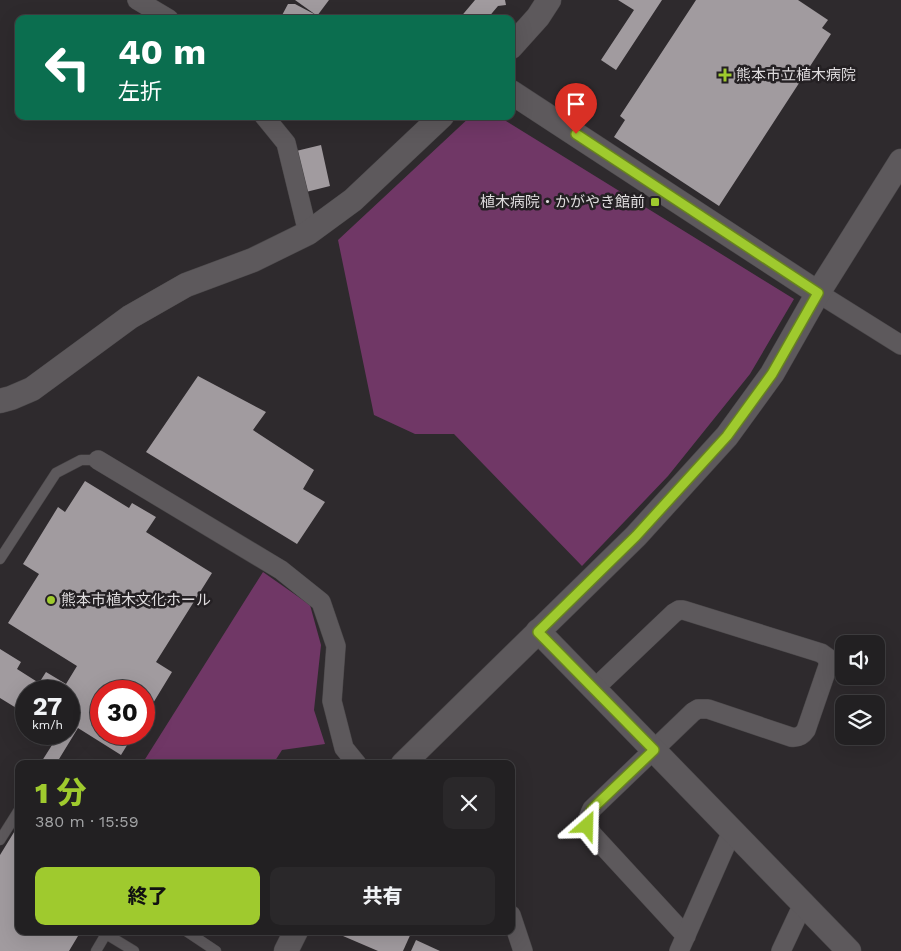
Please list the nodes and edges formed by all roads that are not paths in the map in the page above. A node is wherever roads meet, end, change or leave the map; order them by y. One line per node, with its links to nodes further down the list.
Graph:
1 (137, 0): 3 (street)
2 (549, 0): 4 (street)
3 (162, 15)
4 (515, 43)
5 (515, 95): 10 (street)
6 (267, 120): 9 (street)
7 (438, 120): 9 (street)
8 (901, 161): 10 (street)
9 (308, 233): 12 (street)
10 (818, 293): 11 (street); 15 (street)
11 (901, 345)
12 (0, 401)
13 (98, 460): 14 (lane); 18 (street)
14 (0, 559)
15 (538, 632): 16 (street); 19 (street)
16 (594, 689): 17 (street); 17 (street)
17 (654, 750): 21 (street); 29 (street)
18 (354, 760)
19 (407, 760)
20 (15, 816): 22 (lane)
21 (732, 831): 23 (street); 29 (street)
22 (0, 840)
23 (803, 904): 35 (street); 36 (street)
24 (515, 927): 34 (street)
25 (106, 935): 30 (lane)
26 (110, 935): 31 (lane)
27 (192, 935): 32 (lane)
28 (294, 935): 33 (street)
29 (682, 943)
30 (96, 951)
31 (134, 951)
32 (216, 951)
33 (286, 951)
34 (523, 951)
35 (781, 951)
36 (849, 951)

